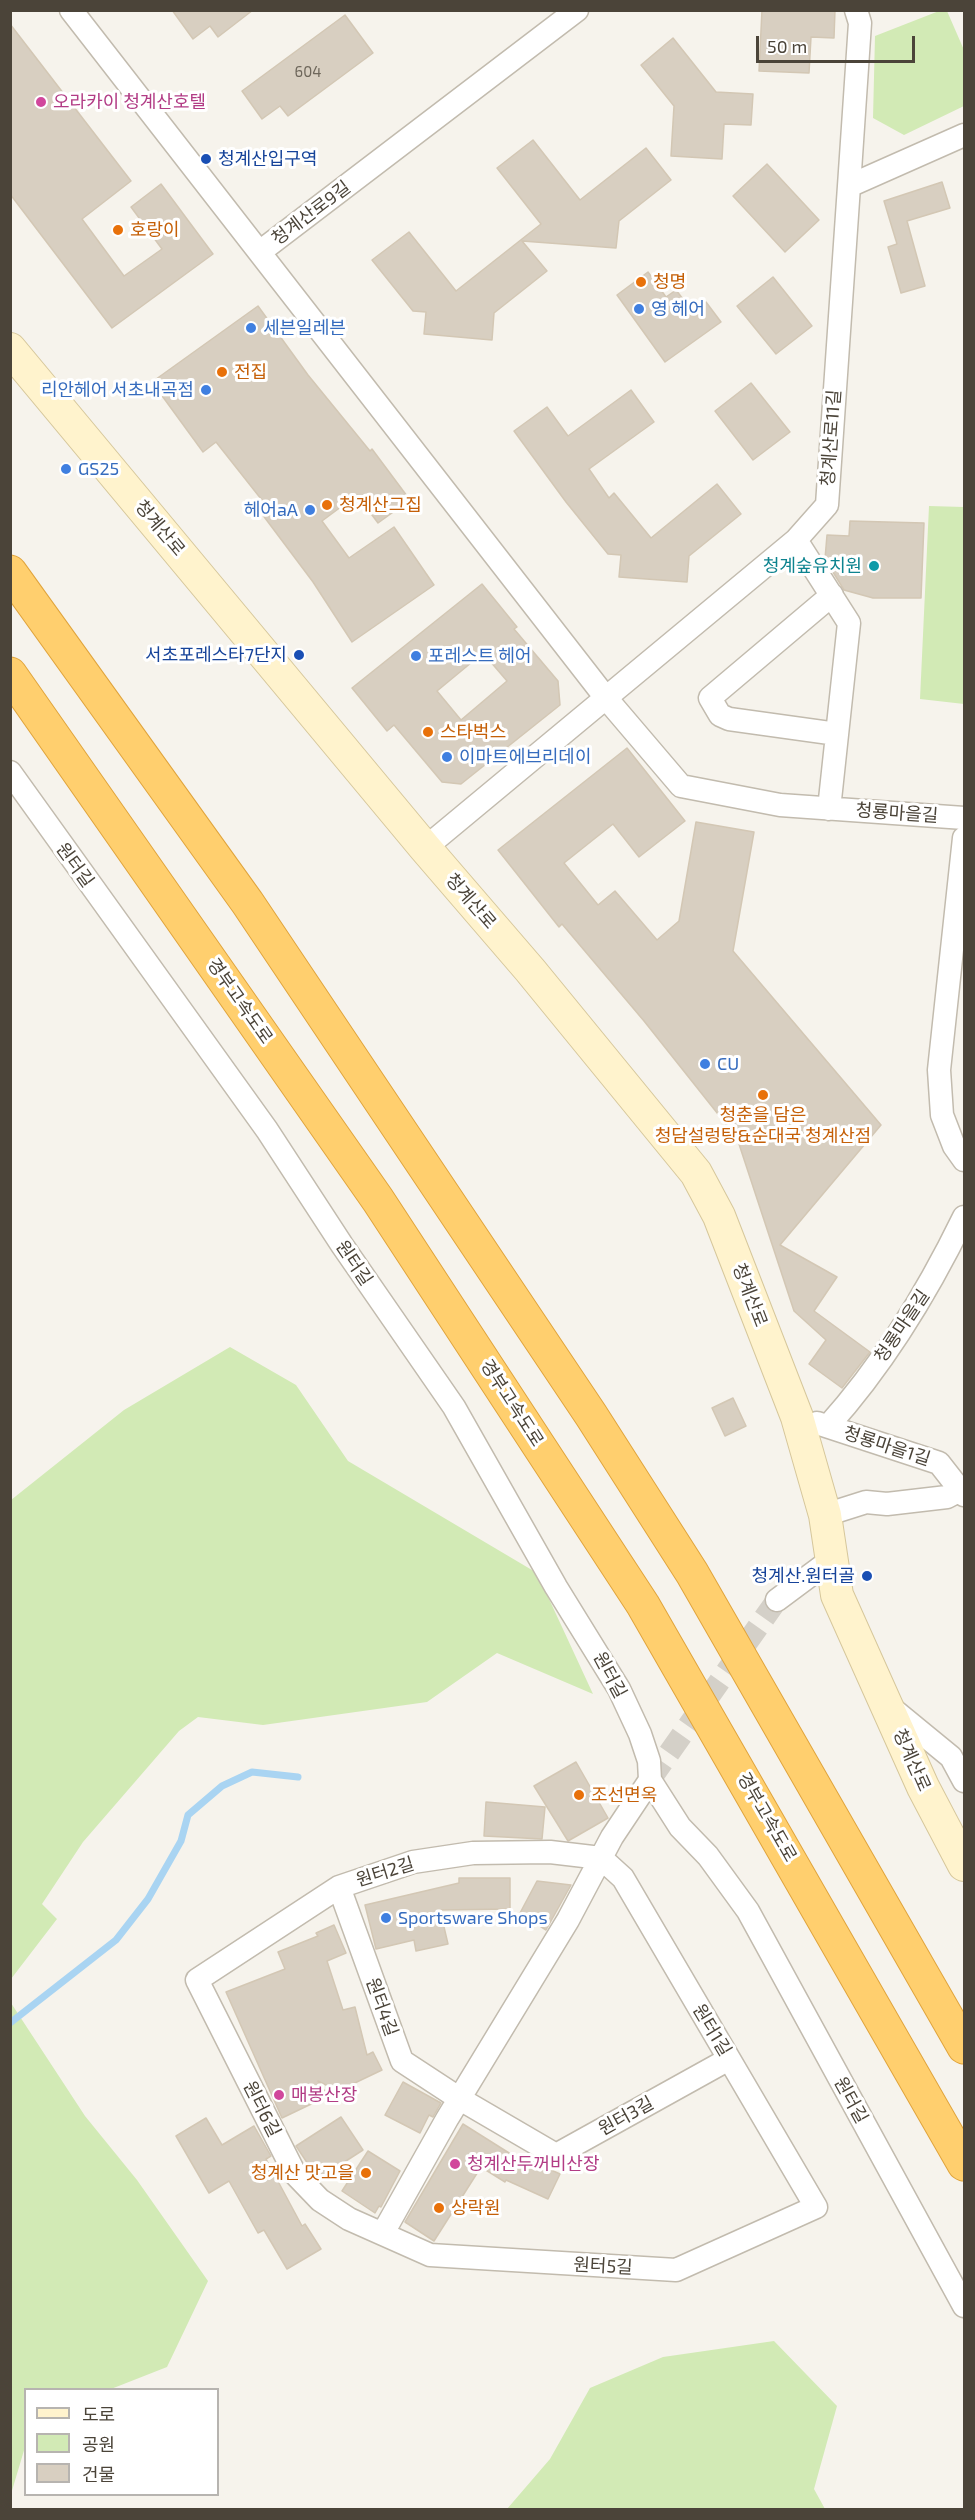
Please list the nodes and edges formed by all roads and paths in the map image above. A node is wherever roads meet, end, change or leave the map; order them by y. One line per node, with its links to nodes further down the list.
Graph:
1 (71, 10): 6 (street, 청계산로9길)
2 (577, 10): 6 (street, 청계산로9길)
3 (856, 10): 5 (street, 청계산로11길)
4 (961, 138): 5 (street)
5 (849, 186): 8 (street, 청계산로11길)
6 (261, 251): 12 (street)
7 (10, 349): 18 (street, 청계산로)
8 (796, 540): 10 (street); 12 (street, 청계산로11길)
9 (10, 572): 35 (highway)
10 (832, 595): 13 (street); 13 (street)
11 (10, 674): 38 (highway, 경부고속도로)
12 (606, 698): 15 (street); 18 (street, 청계산로11길)
13 (837, 734): 15 (street)
14 (10, 772): 29 (street, 원터길)
15 (829, 809): 16 (street, 청룡마을길)
16 (964, 818)
17 (964, 838): 19 (street)
18 (425, 848): 22 (street, 청계산로)
19 (963, 874): 20 (street)
20 (964, 1160)
21 (964, 1217): 23 (street, 청룡마을길)
22 (797, 1417): 23 (street, 청룡마을1길); 25 (street, 청계산로)
23 (828, 1426): 24 (street, 청룡마을1길)
24 (963, 1491): 25 (street)
25 (825, 1515): 26 (street, 청계산로)
26 (832, 1559): 27 (street); 28 (street, 청계산로)
27 (777, 1600)
28 (888, 1706): 30 (street); 32 (street, 청계산로)
29 (650, 1780): 31 (street); 41 (street, 원터길)
30 (964, 1781)
31 (601, 1858): 33 (street, 원터2길); 36 (street, 원터1길); 37 (street)
32 (964, 1865)
33 (339, 1887): 34 (street, 원터2길); 37 (street, 원터4길)
34 (197, 1980): 40 (street, 원터6길)
35 (964, 2048)
36 (729, 2059): 37 (street, 원터3길); 39 (street, 원터1길)
37 (460, 2099): 40 (street)
38 (964, 2164)
39 (816, 2207): 40 (street, 원터5길)
40 (383, 2233)
41 (964, 2306)

